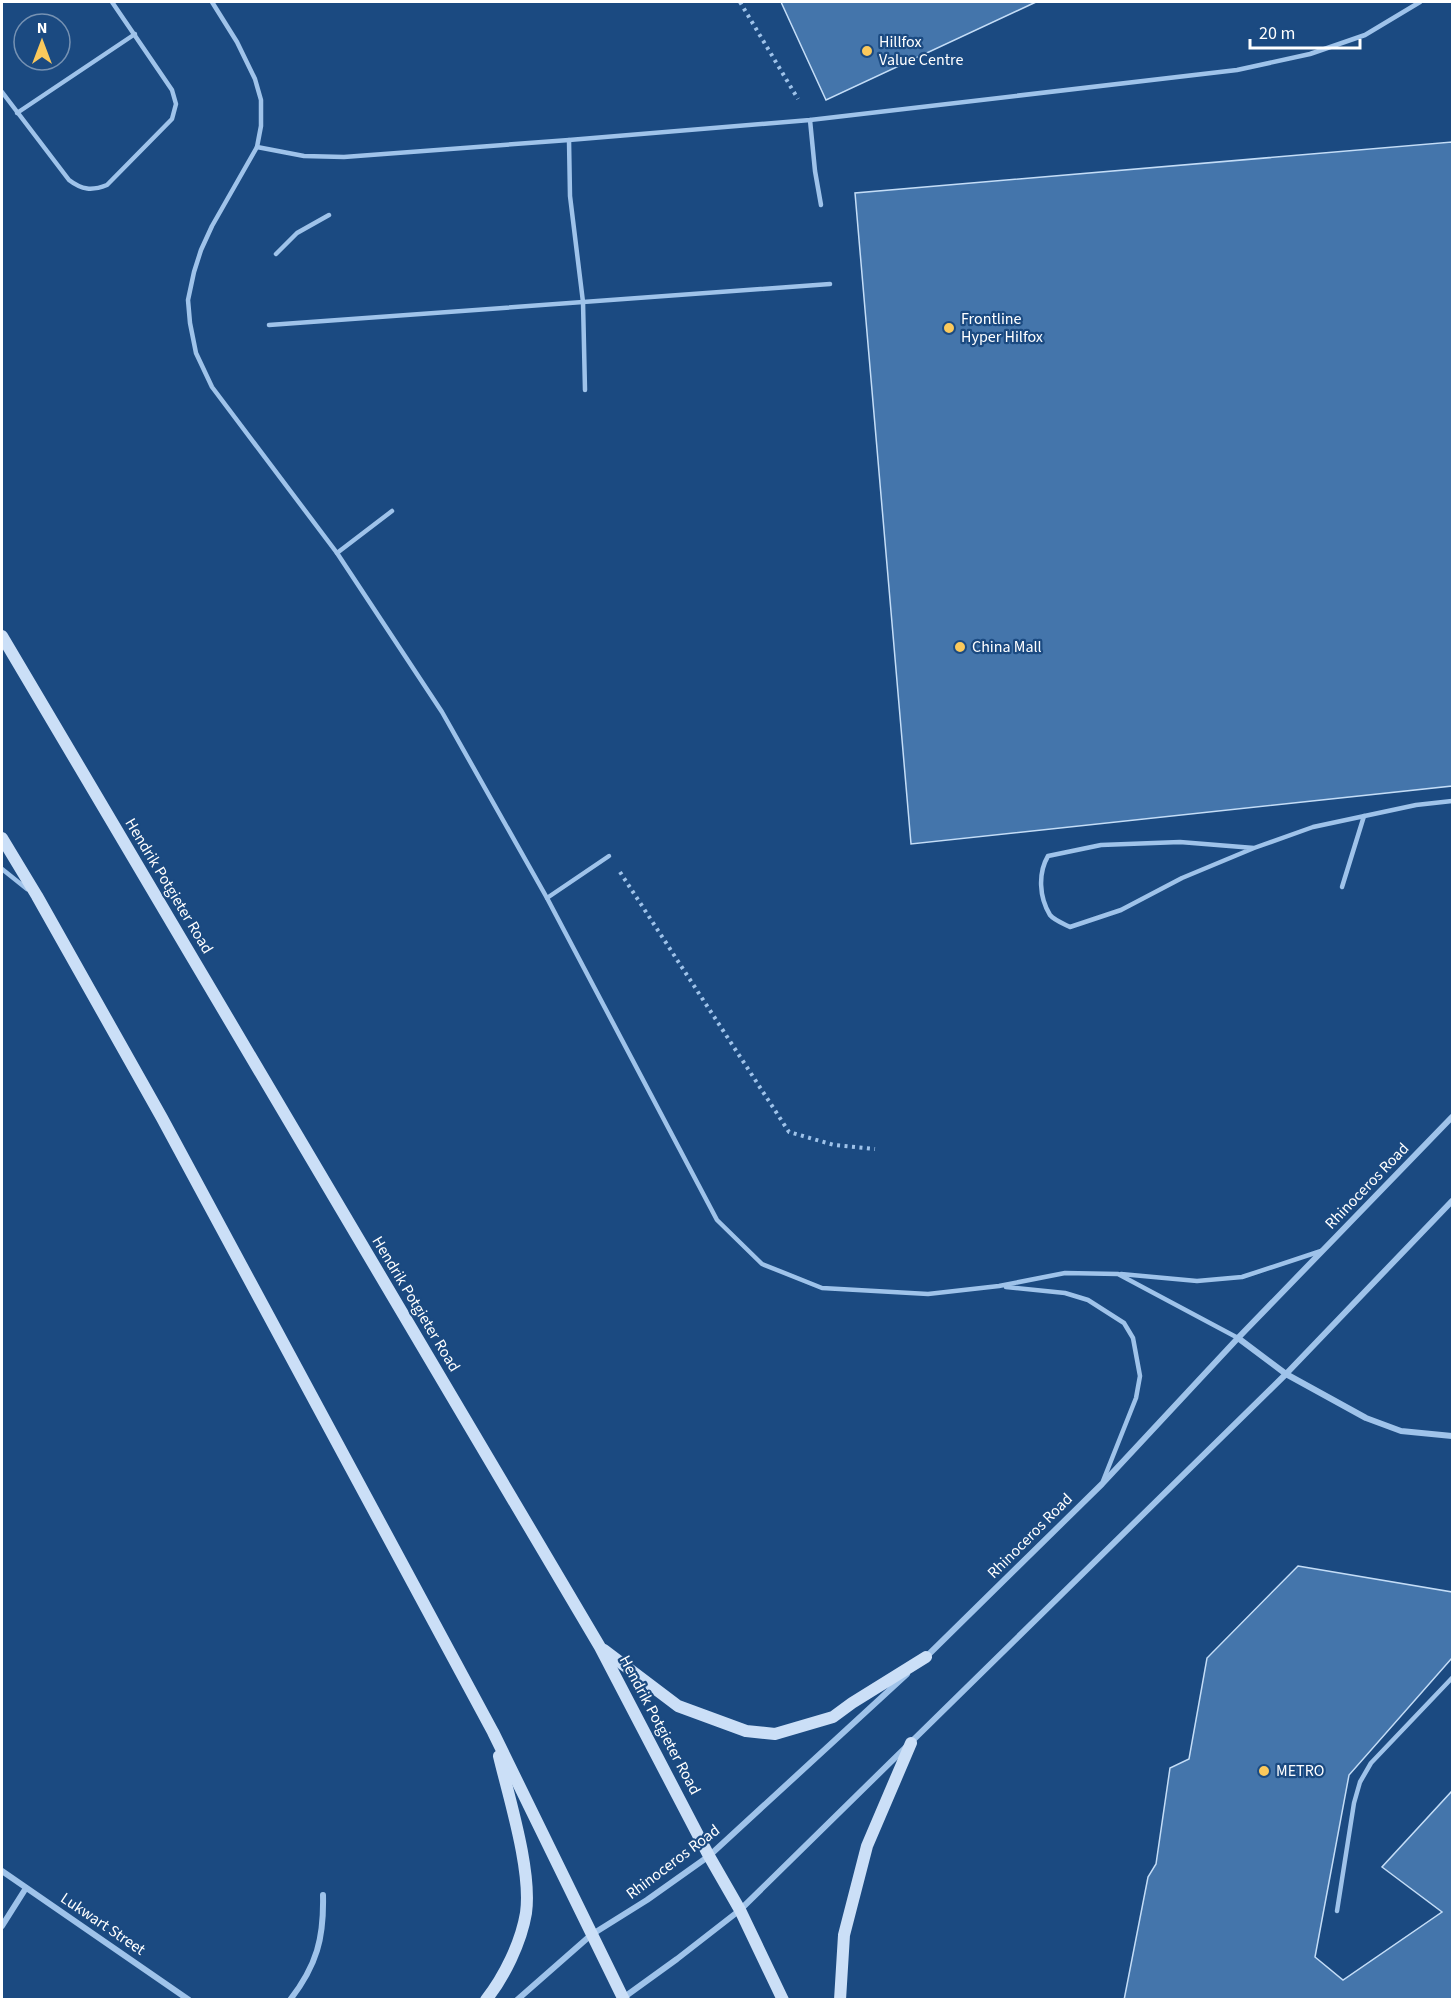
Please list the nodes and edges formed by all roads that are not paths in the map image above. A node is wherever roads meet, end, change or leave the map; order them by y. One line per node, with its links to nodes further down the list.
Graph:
1 (112, 2): 4 (lane)
2 (212, 2): 9 (lane)
3 (1420, 2): 7 (lane)
4 (135, 34): 6 (lane); 6 (lane)
5 (2, 92): 6 (lane)
6 (17, 112)
7 (810, 120): 8 (lane); 10 (lane)
8 (569, 140): 9 (lane); 14 (lane)
9 (257, 147): 18 (lane)
10 (821, 205)
11 (329, 215): 12 (lane)
12 (276, 254)
13 (830, 284): 14 (lane)
14 (583, 302): 15 (lane); 16 (lane)
15 (269, 325)
16 (585, 390)
17 (392, 512): 18 (lane)
18 (337, 553): 28 (lane)
19 (2, 636): 38 (main road, Hendrik Potgieter Road)
20 (1452, 801): 21 (lane)
21 (1364, 816): 23 (lane); 26 (lane)
22 (2, 838): 27 (main road)
23 (1254, 848): 23 (lane)
24 (609, 856): 28 (lane)
25 (2, 869): 27 (lane)
26 (1342, 887)
27 (37, 896): 41 (main road)
28 (547, 898): 33 (lane)
29 (1452, 1117): 31 (street, Rhinoceros Road)
30 (1452, 1201): 35 (street)
31 (1324, 1250): 32 (lane); 34 (street, Rhinoceros Road)
32 (1118, 1274): 33 (lane); 34 (lane)
33 (999, 1286): 37 (lane)
34 (1238, 1338): 35 (street); 37 (street, Rhinoceros Road)
35 (1286, 1374): 36 (street); 42 (street)
36 (1452, 1436)
37 (1102, 1484): 39 (street, Rhinoceros Road)
38 (600, 1647): 39 (main road); 43 (main road, Hendrik Potgieter Road)
39 (926, 1657): 43 (street, Rhinoceros Road)
40 (1452, 1678): 48 (lane)
41 (493, 1732): 50 (main road); 54 (main road)
42 (911, 1743): 47 (street); 57 (main road)
43 (709, 1856): 47 (main road, Hendrik Potgieter Road); 50 (street, Rhinoceros Road)
44 (2, 1871): 45 (street, Lukwart Street)
45 (26, 1888): 49 (street); 52 (street, Lukwart Street)
46 (323, 1895): 53 (street)
47 (740, 1910): 51 (street); 56 (main road, Hendrik Potgieter Road)
48 (1337, 1911)
49 (2, 1926)
50 (591, 1935): 51 (main road); 55 (street, Rhinoceros Road)
51 (622, 1999)
52 (189, 2000)
53 (290, 2000)
54 (486, 2000)
55 (517, 2000)
56 (783, 2000)
57 (840, 2000)

